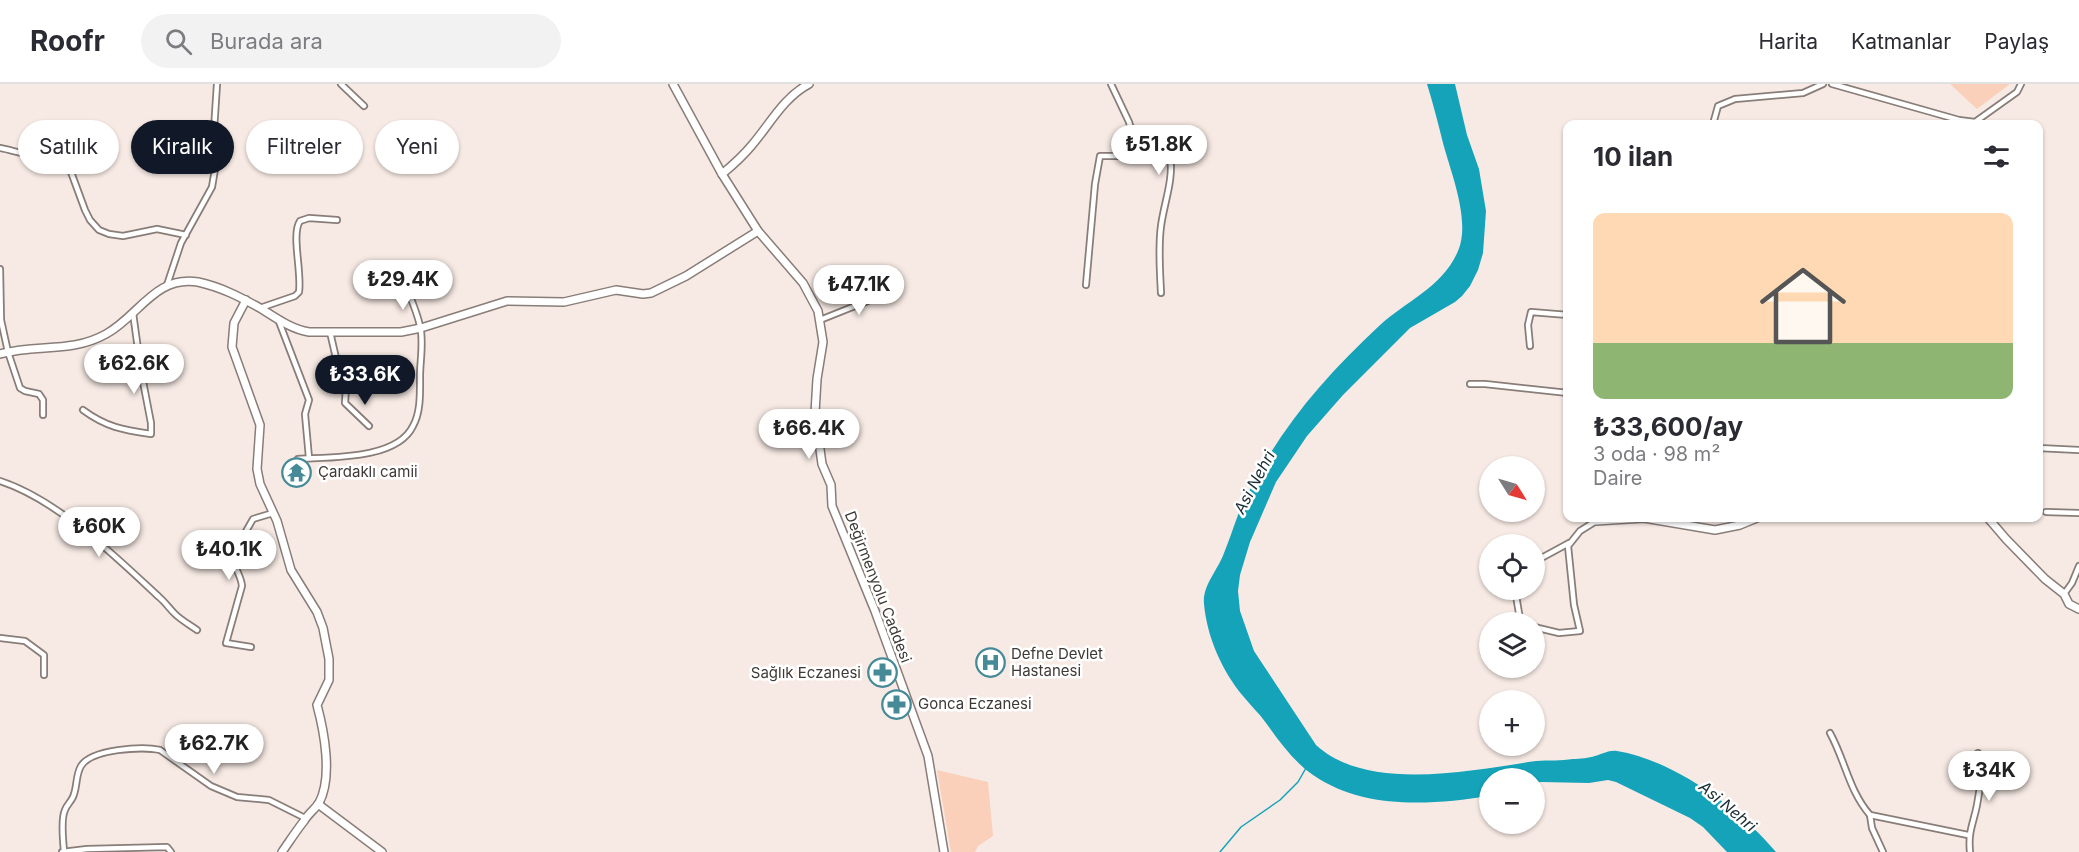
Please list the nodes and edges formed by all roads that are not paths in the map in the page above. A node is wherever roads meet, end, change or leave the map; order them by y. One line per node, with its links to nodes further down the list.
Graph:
1 (341, 84): 9 (street)
2 (673, 84): 15 (street, Değirmenyolu Caddesi)
3 (809, 84): 15 (street)
4 (1112, 84): 14 (street)
5 (1819, 84): 10 (street)
6 (1832, 84): 11 (street)
7 (2021, 84): 12 (street)
8 (218, 85): 18 (street)
9 (364, 106)
10 (1714, 120)
11 (1959, 120)
12 (1978, 120)
13 (0, 148): 18 (street)
14 (1139, 156): 21 (street); 24 (street)
15 (722, 174): 17 (street, Değirmenyolu Caddesi)
16 (337, 220): 26 (street)
17 (758, 231): 30 (street, Değirmenyolu Caddesi); 31 (street)
18 (186, 235): 20 (street)
19 (0, 269): 34 (street)
20 (167, 285): 25 (street); 27 (street)
21 (1086, 285)
22 (406, 286): 31 (street)
23 (890, 292): 30 (street)
24 (1161, 293)
25 (246, 300): 26 (street); 47 (street)
26 (260, 308): 29 (street)
27 (133, 313): 34 (street); 38 (street)
28 (1563, 315): 33 (street)
29 (278, 320): 32 (street); 43 (street)
30 (820, 320): 73 (street, Değirmenyolu Caddesi)
31 (421, 328): 32 (street); 43 (street)
32 (330, 332): 40 (street)
33 (1530, 346)
34 (8, 352): 35 (street); 39 (street)
35 (0, 354)
36 (1470, 384): 37 (street)
37 (1563, 392)
38 (83, 410)
39 (43, 415)
40 (369, 426)
41 (2043, 448): 42 (street)
42 (2079, 450)
43 (309, 458): 44 (street)
44 (298, 459)
45 (0, 481): 58 (street)
46 (2046, 512): 48 (street)
47 (273, 513): 61 (street); 65 (street)
48 (2079, 513)
49 (1592, 522): 53 (street)
50 (1668, 522): 51 (street)
51 (1747, 522)
52 (1991, 522): 56 (street)
53 (1576, 538): 54 (street); 59 (street)
54 (1545, 556)
55 (2079, 566): 56 (street)
56 (2064, 594): 57 (street)
57 (2079, 609)
58 (197, 630)
59 (1545, 630)
60 (0, 638): 62 (street)
61 (251, 647)
62 (44, 675)
63 (1830, 733): 66 (street)
64 (1978, 753): 68 (street)
65 (318, 804): 67 (street); 72 (street)
66 (1870, 815): 68 (street); 74 (street)
67 (305, 818): 69 (street); 71 (street)
68 (1968, 835): 75 (street)
69 (63, 852): 70 (street)
70 (171, 852)
71 (282, 852)
72 (382, 852)
73 (944, 852)
74 (1883, 852)
75 (1970, 852)

